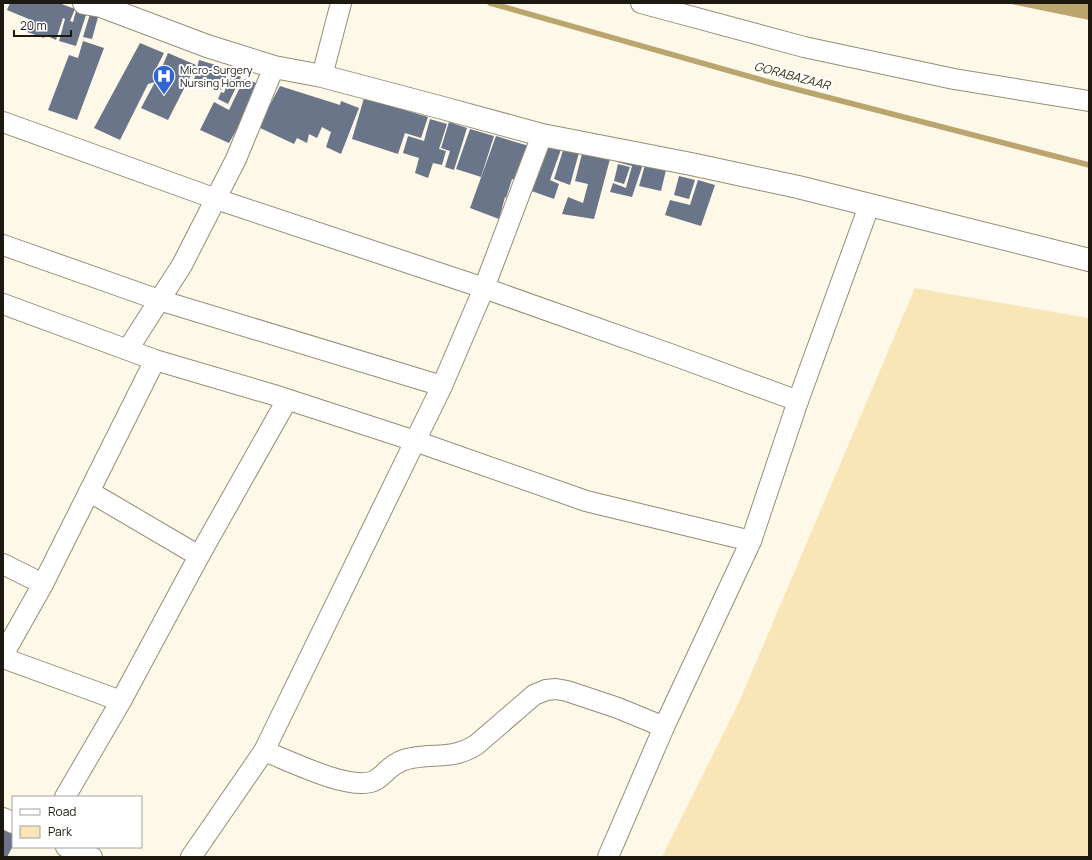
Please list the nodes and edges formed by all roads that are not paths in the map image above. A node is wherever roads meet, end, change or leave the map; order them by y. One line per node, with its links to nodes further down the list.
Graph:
1 (341, 3): 5 (street)
2 (641, 3): 6 (street)
3 (94, 4): 4 (main road)
4 (274, 67): 5 (main road); 9 (street)
5 (322, 76): 8 (main road)
6 (1089, 100)
7 (3, 122): 9 (street)
8 (542, 135): 10 (main road); 13 (street)
9 (216, 199): 13 (street); 14 (street)
10 (869, 206): 12 (main road); 20 (street)
11 (3, 245): 14 (street)
12 (1089, 260)
13 (484, 288): 18 (street); 20 (street)
14 (159, 300): 16 (street); 18 (street)
15 (3, 304): 16 (street)
16 (128, 349): 17 (street)
17 (155, 360): 19 (street); 22 (street)
18 (442, 386): 21 (street)
19 (287, 400): 21 (street); 24 (street)
20 (798, 401): 23 (street)
21 (415, 441): 23 (street); 30 (street)
22 (90, 492): 24 (street); 26 (street)
23 (751, 541): 29 (street)
24 (199, 556): 28 (street)
25 (3, 564): 26 (street)
26 (43, 584): 27 (street)
27 (3, 656): 28 (street)
28 (121, 701): 31 (street)
29 (664, 727): 30 (street); 37 (street)
30 (264, 751): 36 (street)
31 (66, 796)
32 (3, 818): 33 (street)
33 (12, 822)
34 (69, 848): 35 (street)
35 (92, 857)
36 (191, 857)
37 (608, 857)

